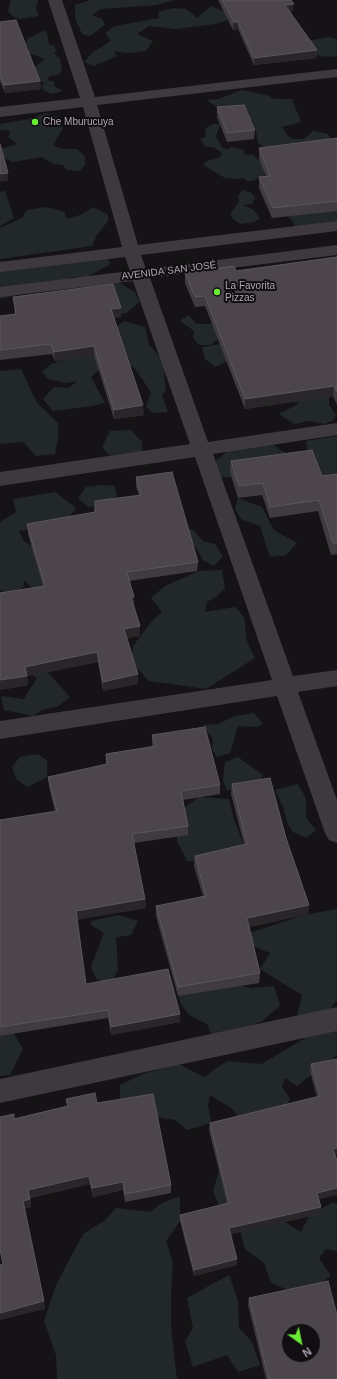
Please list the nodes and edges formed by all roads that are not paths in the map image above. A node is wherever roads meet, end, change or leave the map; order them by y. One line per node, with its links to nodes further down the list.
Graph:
1 (55, 0): 3 (street)
2 (337, 73): 3 (street)
3 (89, 102): 4 (street); 7 (street)
4 (0, 112)
5 (337, 226): 7 (street, AVENIDA SAN JOSÉ)
6 (337, 250): 9 (street, AVENIDA SAN JOSÉ)
7 (132, 252): 8 (street, AVENIDA SAN JOSÉ); 9 (street)
8 (0, 267)
9 (140, 275): 10 (street, AVENIDA SAN JOSÉ); 12 (street)
10 (0, 292)
11 (337, 429): 12 (street)
12 (202, 450): 13 (street); 15 (street)
13 (0, 479)
14 (337, 678): 15 (street)
15 (286, 686): 16 (street); 17 (street)
16 (0, 730)
17 (337, 833)
18 (337, 1020): 19 (street)
19 (0, 1091)

